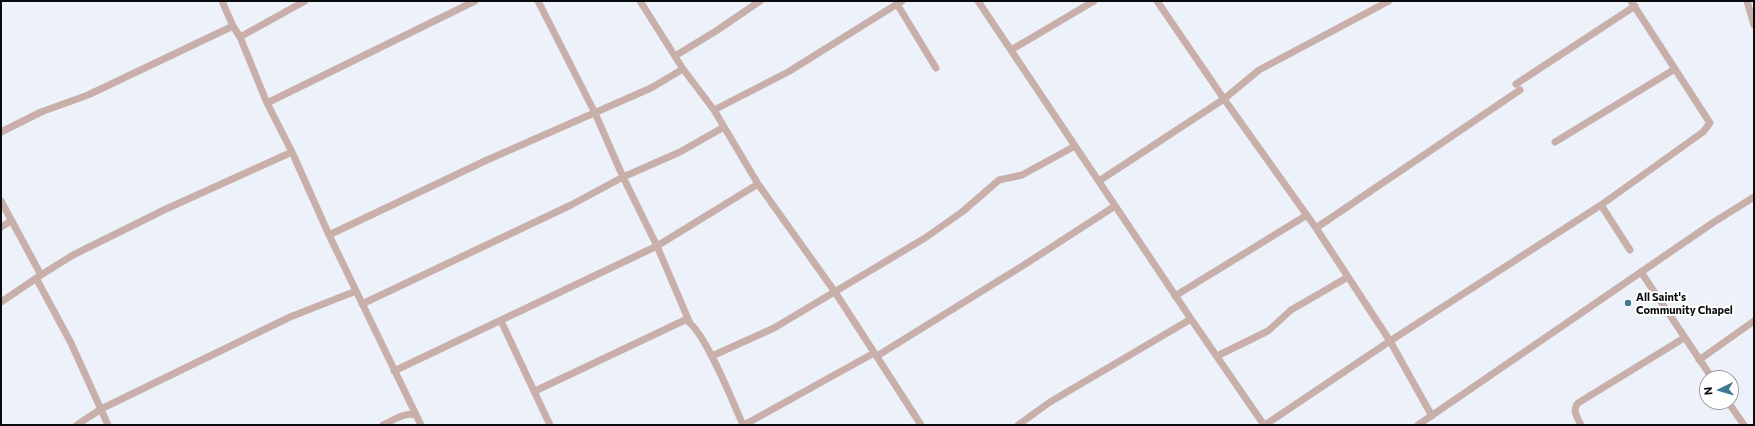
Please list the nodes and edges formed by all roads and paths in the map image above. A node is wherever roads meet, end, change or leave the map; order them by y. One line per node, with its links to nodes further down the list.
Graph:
1 (222, 1): 16 (street)
2 (305, 1): 17 (street)
3 (474, 1): 24 (street)
4 (538, 1): 26 (street)
5 (640, 1): 19 (street)
6 (760, 1): 19 (street)
7 (978, 1): 18 (street)
8 (1094, 1): 18 (street)
9 (1157, 1): 23 (street)
10 (1389, 1): 13 (street)
11 (1747, 1): 15 (street)
12 (900, 2): 20 (street); 25 (street)
13 (1380, 3): 23 (street)
14 (1633, 4): 22 (street); 42 (street)
15 (1754, 25)
16 (233, 26): 17 (street); 28 (street)
17 (240, 38): 24 (street)
18 (1011, 50): 30 (street)
19 (675, 56): 21 (street)
20 (936, 68)
21 (684, 69): 25 (street); 26 (street)
22 (1675, 69): 29 (street); 37 (street)
23 (1224, 100): 33 (street); 39 (street)
24 (267, 103): 31 (street)
25 (714, 110): 27 (street)
26 (595, 113): 32 (street); 43 (street)
27 (724, 127): 32 (street); 34 (street)
28 (1, 132)
29 (1554, 142)
30 (1075, 146): 33 (street); 50 (street)
31 (292, 152): 43 (street); 47 (street)
32 (623, 177): 44 (street); 53 (street)
33 (1099, 181): 38 (street)
34 (758, 184): 44 (street); 50 (street)
35 (1754, 197): 46 (street)
36 (1, 201): 40 (street)
37 (1601, 205): 45 (street); 59 (street)
38 (1115, 206): 51 (street); 60 (street)
39 (1307, 215): 42 (street); 51 (street)
40 (11, 221): 41 (street); 47 (street)
41 (1, 227)
42 (1316, 228): 48 (street)
43 (329, 235): 49 (street)
44 (657, 246): 55 (street); 56 (street)
45 (1630, 250)
46 (1641, 272): 58 (street); 70 (street)
47 (38, 276): 52 (street); 67 (street)
48 (1348, 277): 59 (street); 62 (street)
49 (356, 291): 53 (street); 67 (street)
50 (835, 292): 60 (street); 61 (street)
51 (1175, 296): 54 (street)
52 (1, 302)
53 (362, 304): 65 (street)
54 (1191, 319): 62 (street); 78 (street)
55 (502, 321): 65 (street); 66 (street)
56 (689, 321): 61 (street); 66 (street)
57 (1754, 321): 63 (street)
58 (1684, 338): 63 (street); 81 (street)
59 (1390, 341): 70 (street); 79 (street)
60 (876, 354): 76 (street); 77 (street)
61 (712, 356): 76 (street)
62 (1216, 356): 79 (street)
63 (1699, 360): 64 (street)
64 (1706, 370)
65 (394, 371): 69 (street)
66 (534, 391): 75 (street)
67 (101, 409): 71 (street); 72 (street)
68 (1734, 410): 82 (street)
69 (416, 415): 73 (street); 74 (street)
70 (1432, 416): 80 (street)
71 (77, 425)
72 (108, 425)
73 (383, 425)
74 (421, 425)
75 (550, 425)
76 (744, 425)
77 (921, 425)
78 (1018, 425)
79 (1264, 425)
80 (1418, 425)
81 (1581, 425)
82 (1744, 425)

